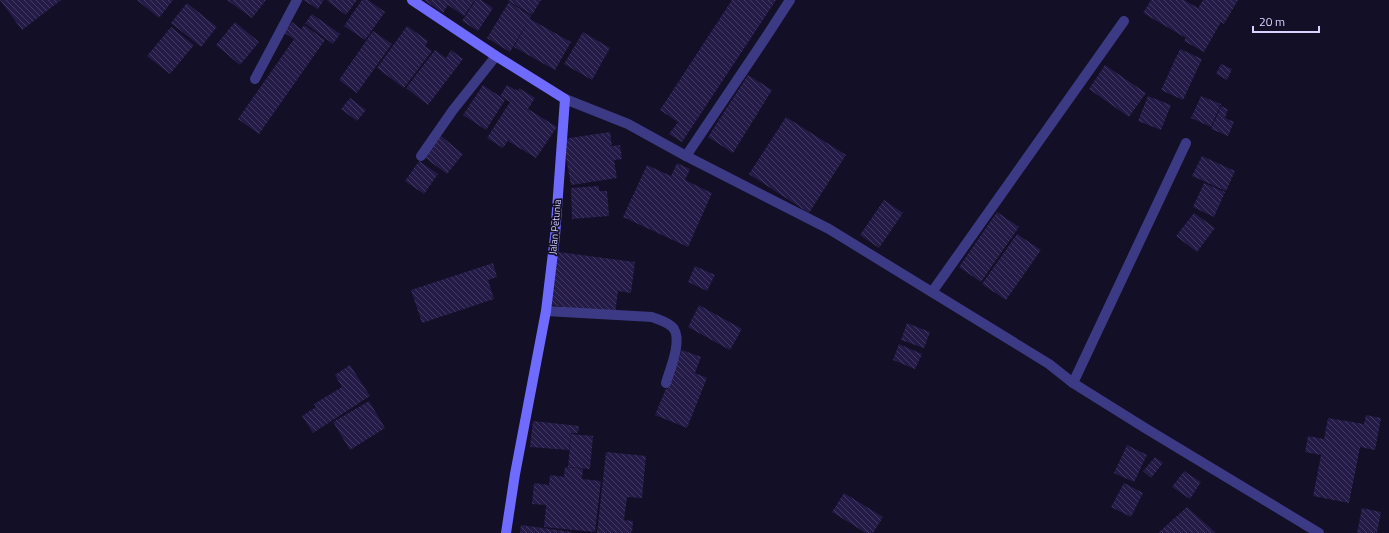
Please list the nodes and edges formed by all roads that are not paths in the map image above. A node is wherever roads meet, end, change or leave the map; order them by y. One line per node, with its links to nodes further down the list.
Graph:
1 (297, 0): 6 (street)
2 (412, 0): 5 (street)
3 (790, 0): 10 (street)
4 (1124, 21): 11 (street)
5 (496, 56): 7 (street); 9 (street)
6 (255, 79)
7 (565, 98): 10 (street); 12 (street, Jalan Petunia)
8 (1186, 143): 14 (street)
9 (421, 156)
10 (686, 156): 11 (street)
11 (932, 292): 14 (street)
12 (546, 312): 13 (street); 15 (street, Jalan Petunia)
13 (666, 383)
14 (1073, 383): 16 (street)
15 (506, 533)
16 (1319, 533)

